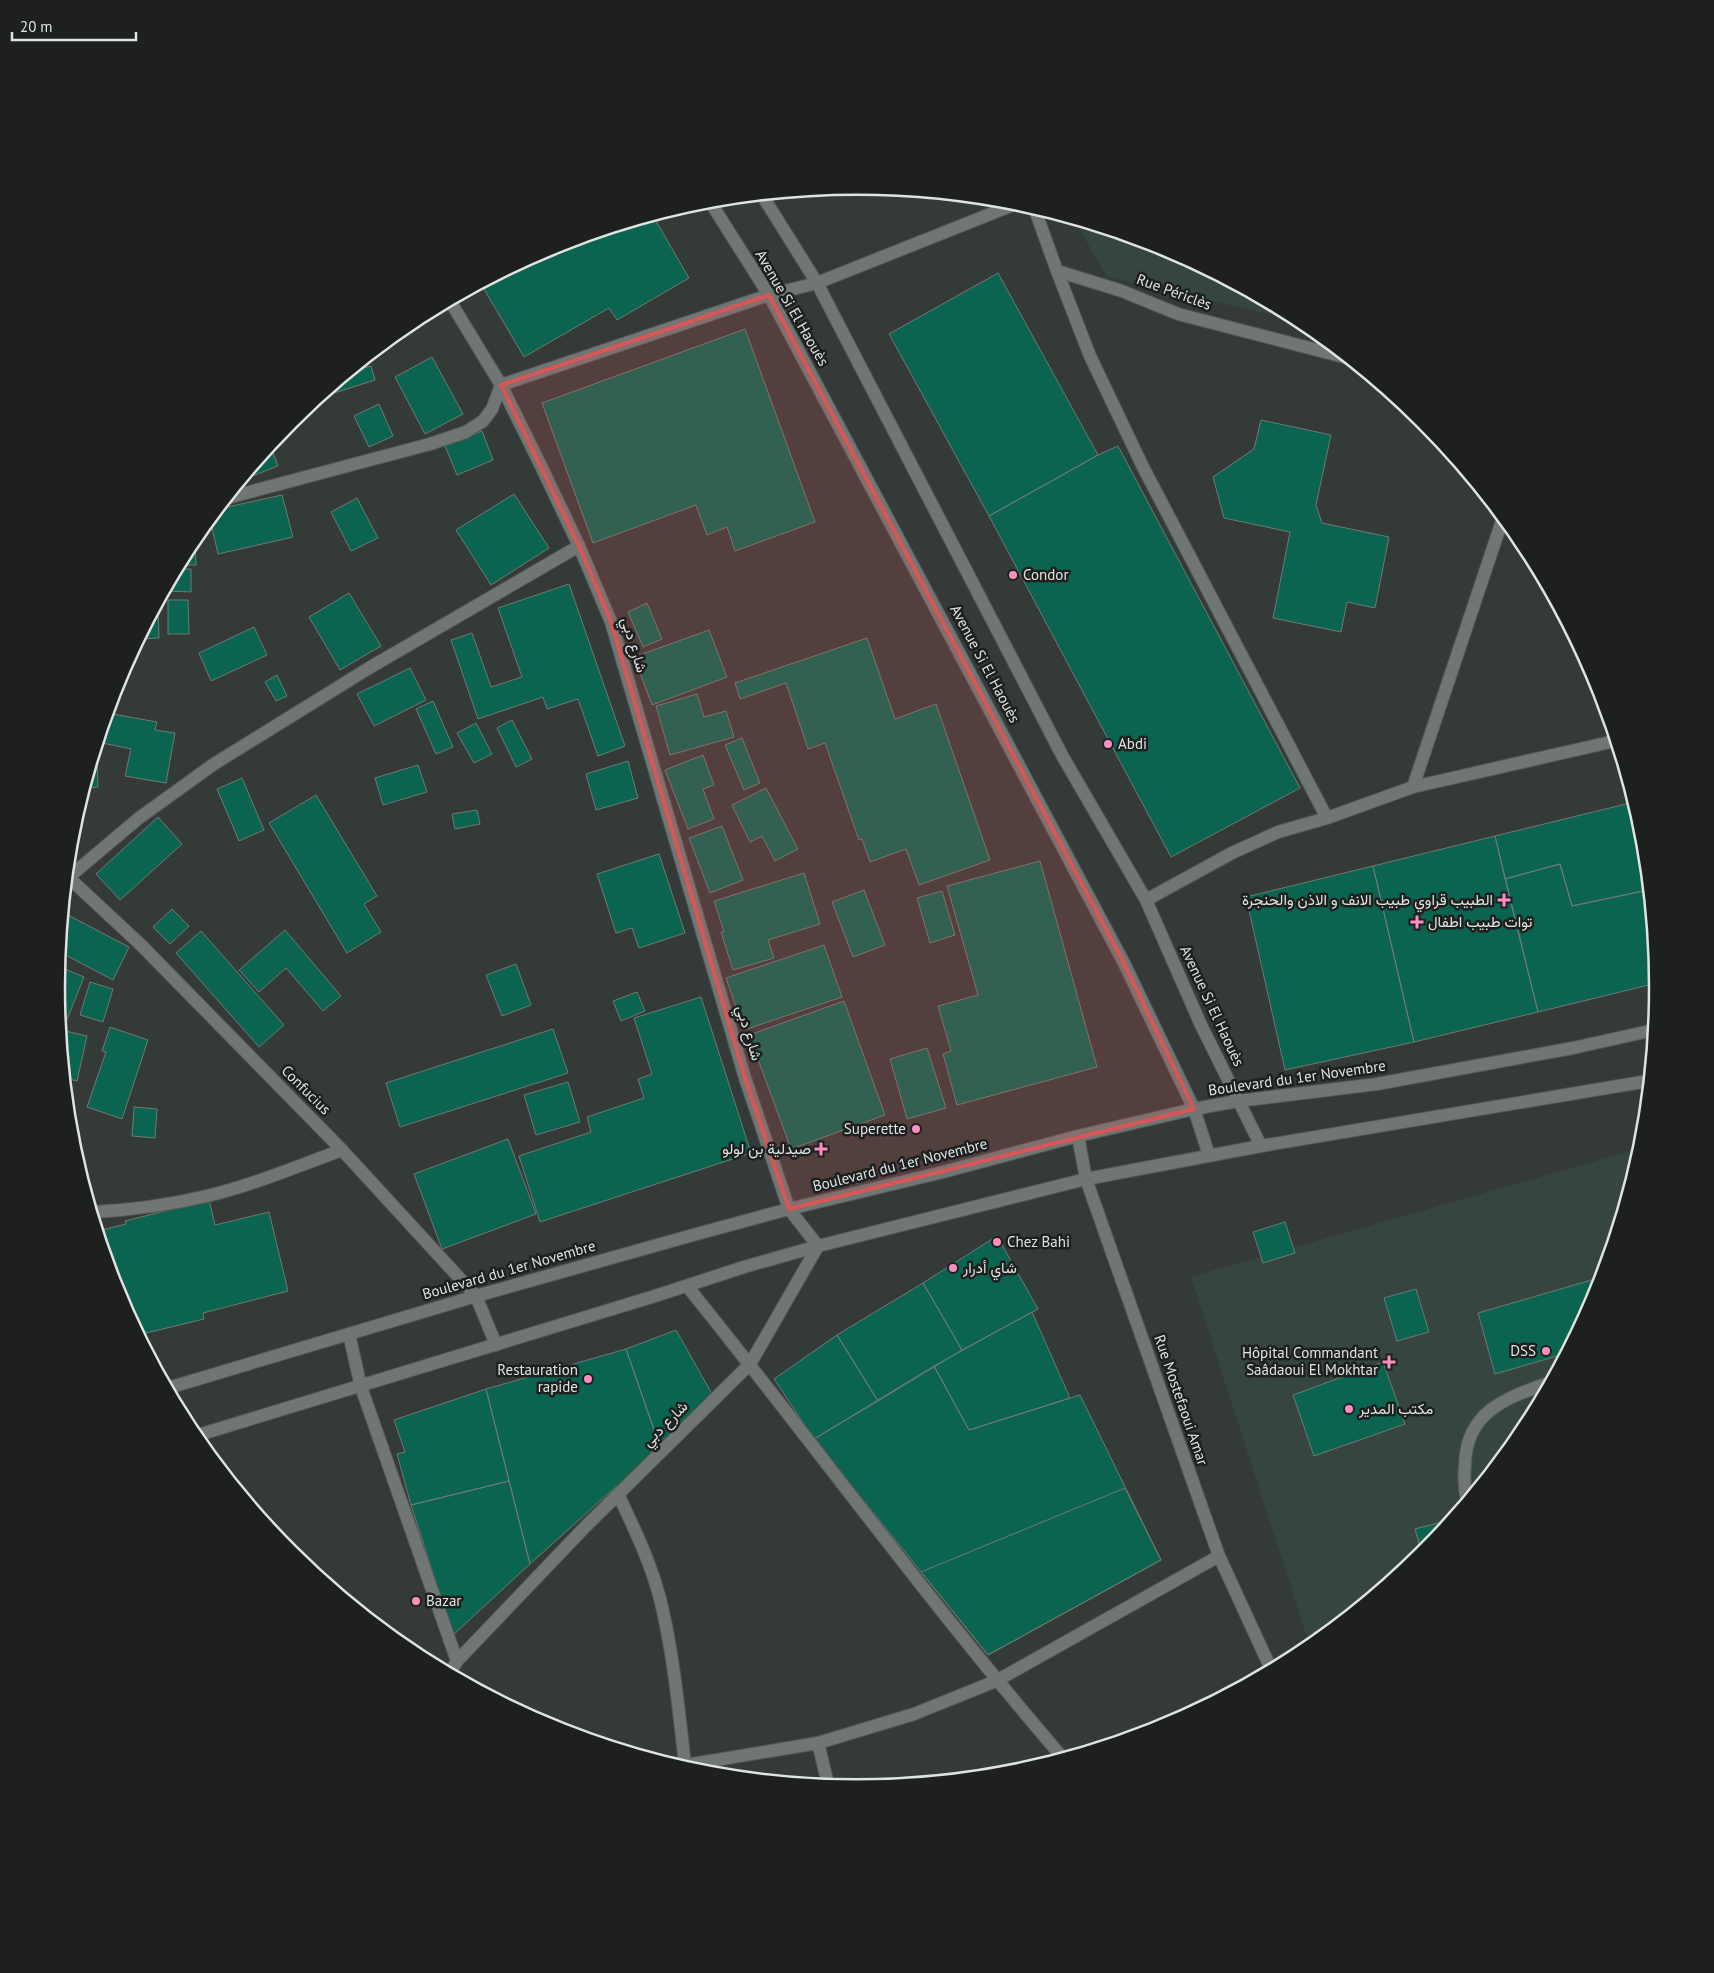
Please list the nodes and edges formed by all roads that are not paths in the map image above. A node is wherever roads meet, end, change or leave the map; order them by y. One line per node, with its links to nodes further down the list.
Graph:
1 (765, 200): 6 (street, Avenue Si El Haouès)
2 (714, 208): 7 (street, Avenue Si El Haouès)
3 (1004, 209): 6 (street)
4 (1037, 216): 5 (street)
5 (1057, 271): 9 (street, Rue Périclès); 16 (street)
6 (817, 283): 7 (street); 19 (street, Avenue Si El Haouès)
7 (769, 295): 10 (street); 23 (street, Avenue Si El Haouès)
8 (453, 306): 10 (street, شارع دبي)
9 (1334, 354)
10 (501, 385): 11 (street); 13 (street, شارع دبي)
11 (236, 496)
12 (1501, 525): 15 (street)
13 (580, 546): 17 (street); 29 (street, شارع دبي)
14 (1610, 742): 15 (street)
15 (1413, 787): 16 (street)
16 (1327, 818): 19 (street)
17 (74, 871)
18 (72, 880): 26 (street, Confucius)
19 (1146, 900): 22 (street, Avenue Si El Haouès)
20 (1647, 1031): 22 (street, Boulevard du 1er Novembre)
21 (1643, 1082): 25 (street)
22 (1238, 1101): 23 (street, Boulevard du 1er Novembre); 25 (street, Avenue Si El Haouès)
23 (1194, 1109): 24 (street, Boulevard du 1er Novembre); 27 (street, Avenue Si El Haouès)
24 (1078, 1136): 28 (street, Rue Mostefaoui Amar); 29 (street, Boulevard du 1er Novembre)
25 (1261, 1146): 27 (street)
26 (342, 1150): 30 (street); 33 (street, Confucius)
27 (1209, 1155): 28 (street)
28 (1086, 1179): 31 (street); 43 (street, Rue Mostefaoui Amar)
29 (789, 1209): 31 (street, شارع دبي); 33 (street, Boulevard du 1er Novembre)
30 (98, 1212)
31 (818, 1246): 32 (street); 36 (street, شارع دبي)
32 (687, 1286): 35 (street); 36 (street)
33 (476, 1296): 34 (street, Boulevard du 1er Novembre); 35 (street, Confucius)
34 (349, 1334): 37 (street, Boulevard du 1er Novembre); 38 (street)
35 (496, 1345): 38 (street)
36 (750, 1364): 42 (street, شارع دبي); 47 (street)
37 (174, 1386)
38 (361, 1386): 40 (street); 44 (street)
39 (1541, 1386): 41 (street)
40 (203, 1434)
41 (1466, 1492)
42 (618, 1494): 44 (street, شارع دبي); 50 (street)
43 (1219, 1556): 45 (street, Rue Mostefaoui Amar); 47 (street)
44 (457, 1661): 46 (street, شارع دبي)
45 (1269, 1662)
46 (453, 1667)
47 (996, 1680): 48 (street); 49 (street)
48 (818, 1743): 51 (street); 52 (street)
49 (1058, 1753)
50 (682, 1759)
51 (699, 1762)
52 (826, 1778)

